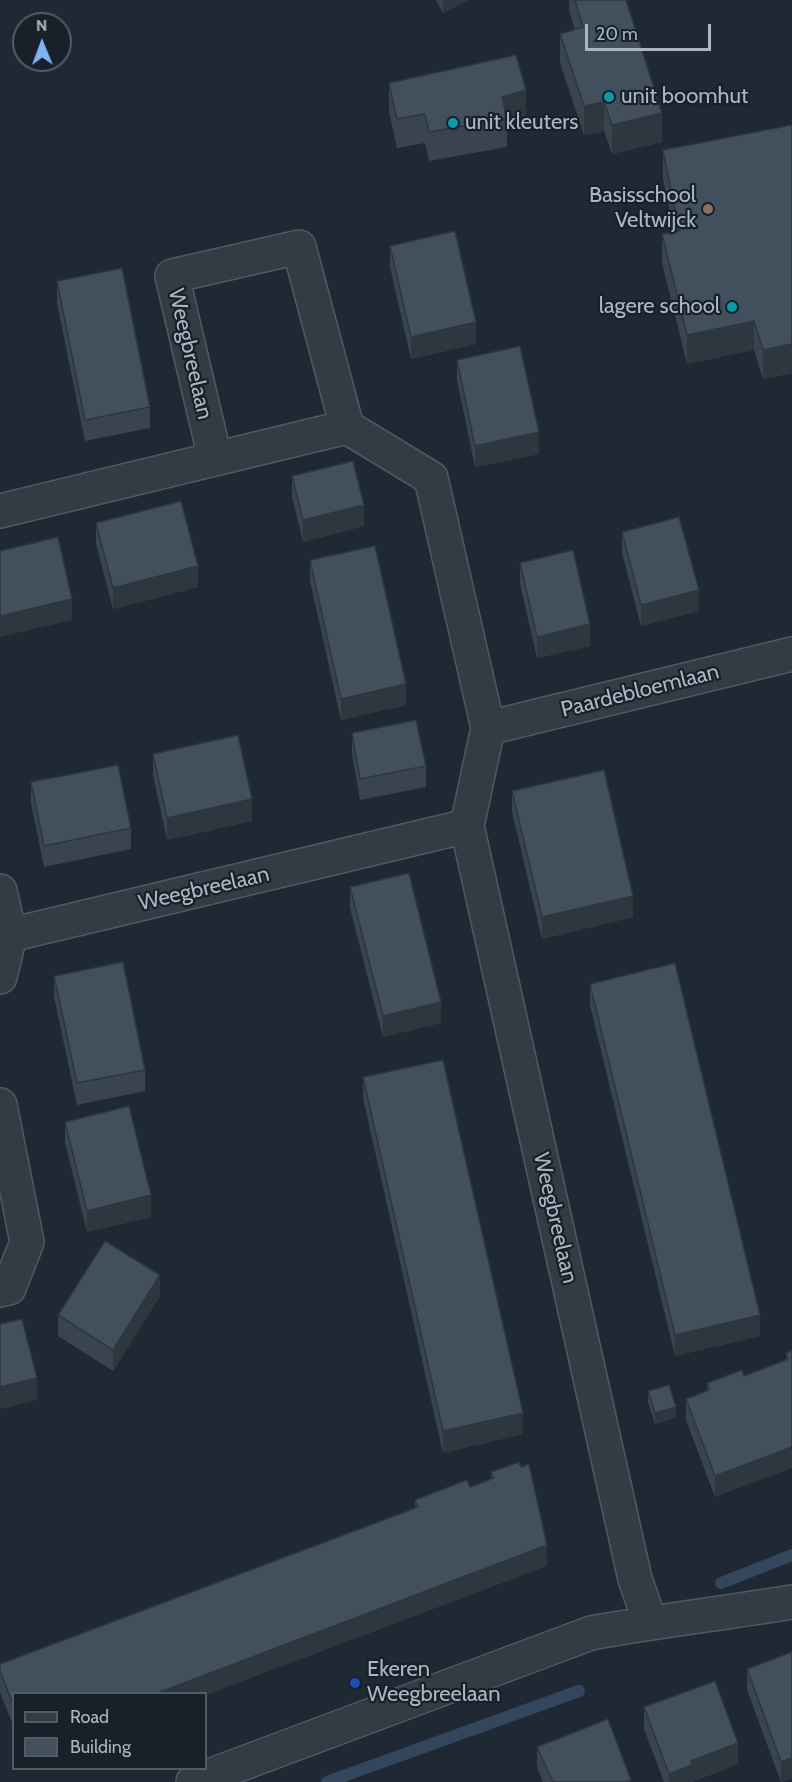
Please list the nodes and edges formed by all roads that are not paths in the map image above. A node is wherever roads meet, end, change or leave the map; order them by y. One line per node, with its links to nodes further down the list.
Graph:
1 (347, 427): 2 (street); 2 (street, Weegbreelaan); 5 (street, Weegbreelaan)
2 (215, 459): 3 (street)
3 (0, 511)
4 (792, 654): 5 (street, Paardebloemlaan)
5 (488, 728): 6 (street, Weegbreelaan)
6 (467, 826): 8 (street, Weegbreelaan); 13 (street, Weegbreelaan)
7 (0, 891): 8 (street)
8 (10, 935): 9 (street)
9 (0, 977)
10 (0, 1106): 11 (street)
11 (0, 1290)
12 (792, 1602): 13 (street)
13 (647, 1616): 14 (street)
14 (193, 1782)

